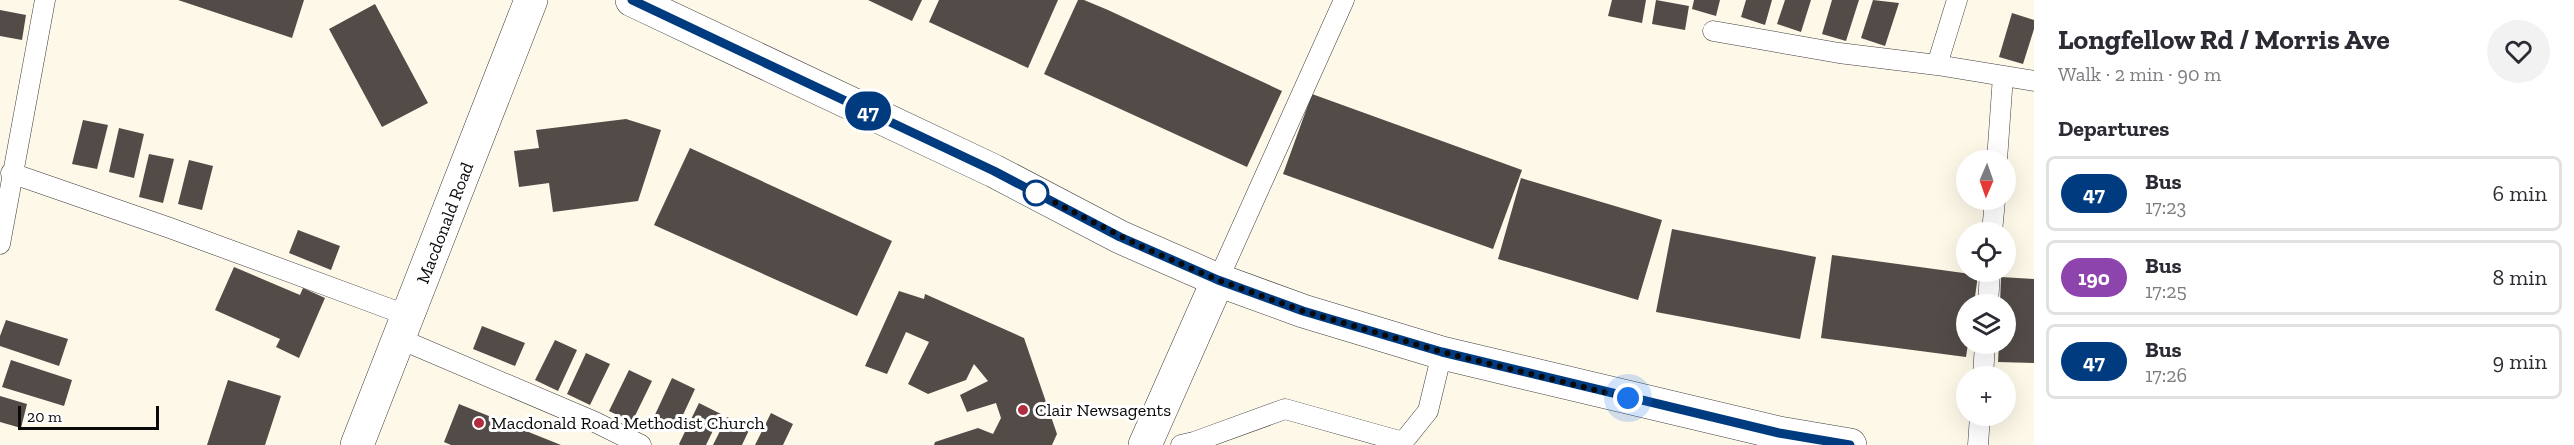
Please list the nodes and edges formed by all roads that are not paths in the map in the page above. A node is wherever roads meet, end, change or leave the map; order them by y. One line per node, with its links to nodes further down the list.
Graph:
1 (45, 0): 11 (lane)
2 (531, 0): 14 (street, Macdonald Road)
3 (632, 0): 13 (street)
4 (1344, 0): 13 (lane)
5 (1957, 0): 7 (lane)
6 (1713, 31): 7 (lane)
7 (1937, 65): 8 (lane)
8 (2003, 76): 9 (lane); 10 (lane)
9 (2034, 81)
10 (1998, 150)
11 (11, 173): 12 (lane); 14 (lane)
12 (0, 244)
13 (1218, 280): 15 (street); 19 (street)
14 (404, 328): 17 (street, Macdonald Road); 18 (lane)
15 (1442, 352): 20 (lane); 21 (street)
16 (1979, 426): 22 (lane)
17 (357, 445)
18 (640, 445)
19 (1145, 445)
20 (1181, 445)
21 (1850, 445)
22 (1978, 445)

